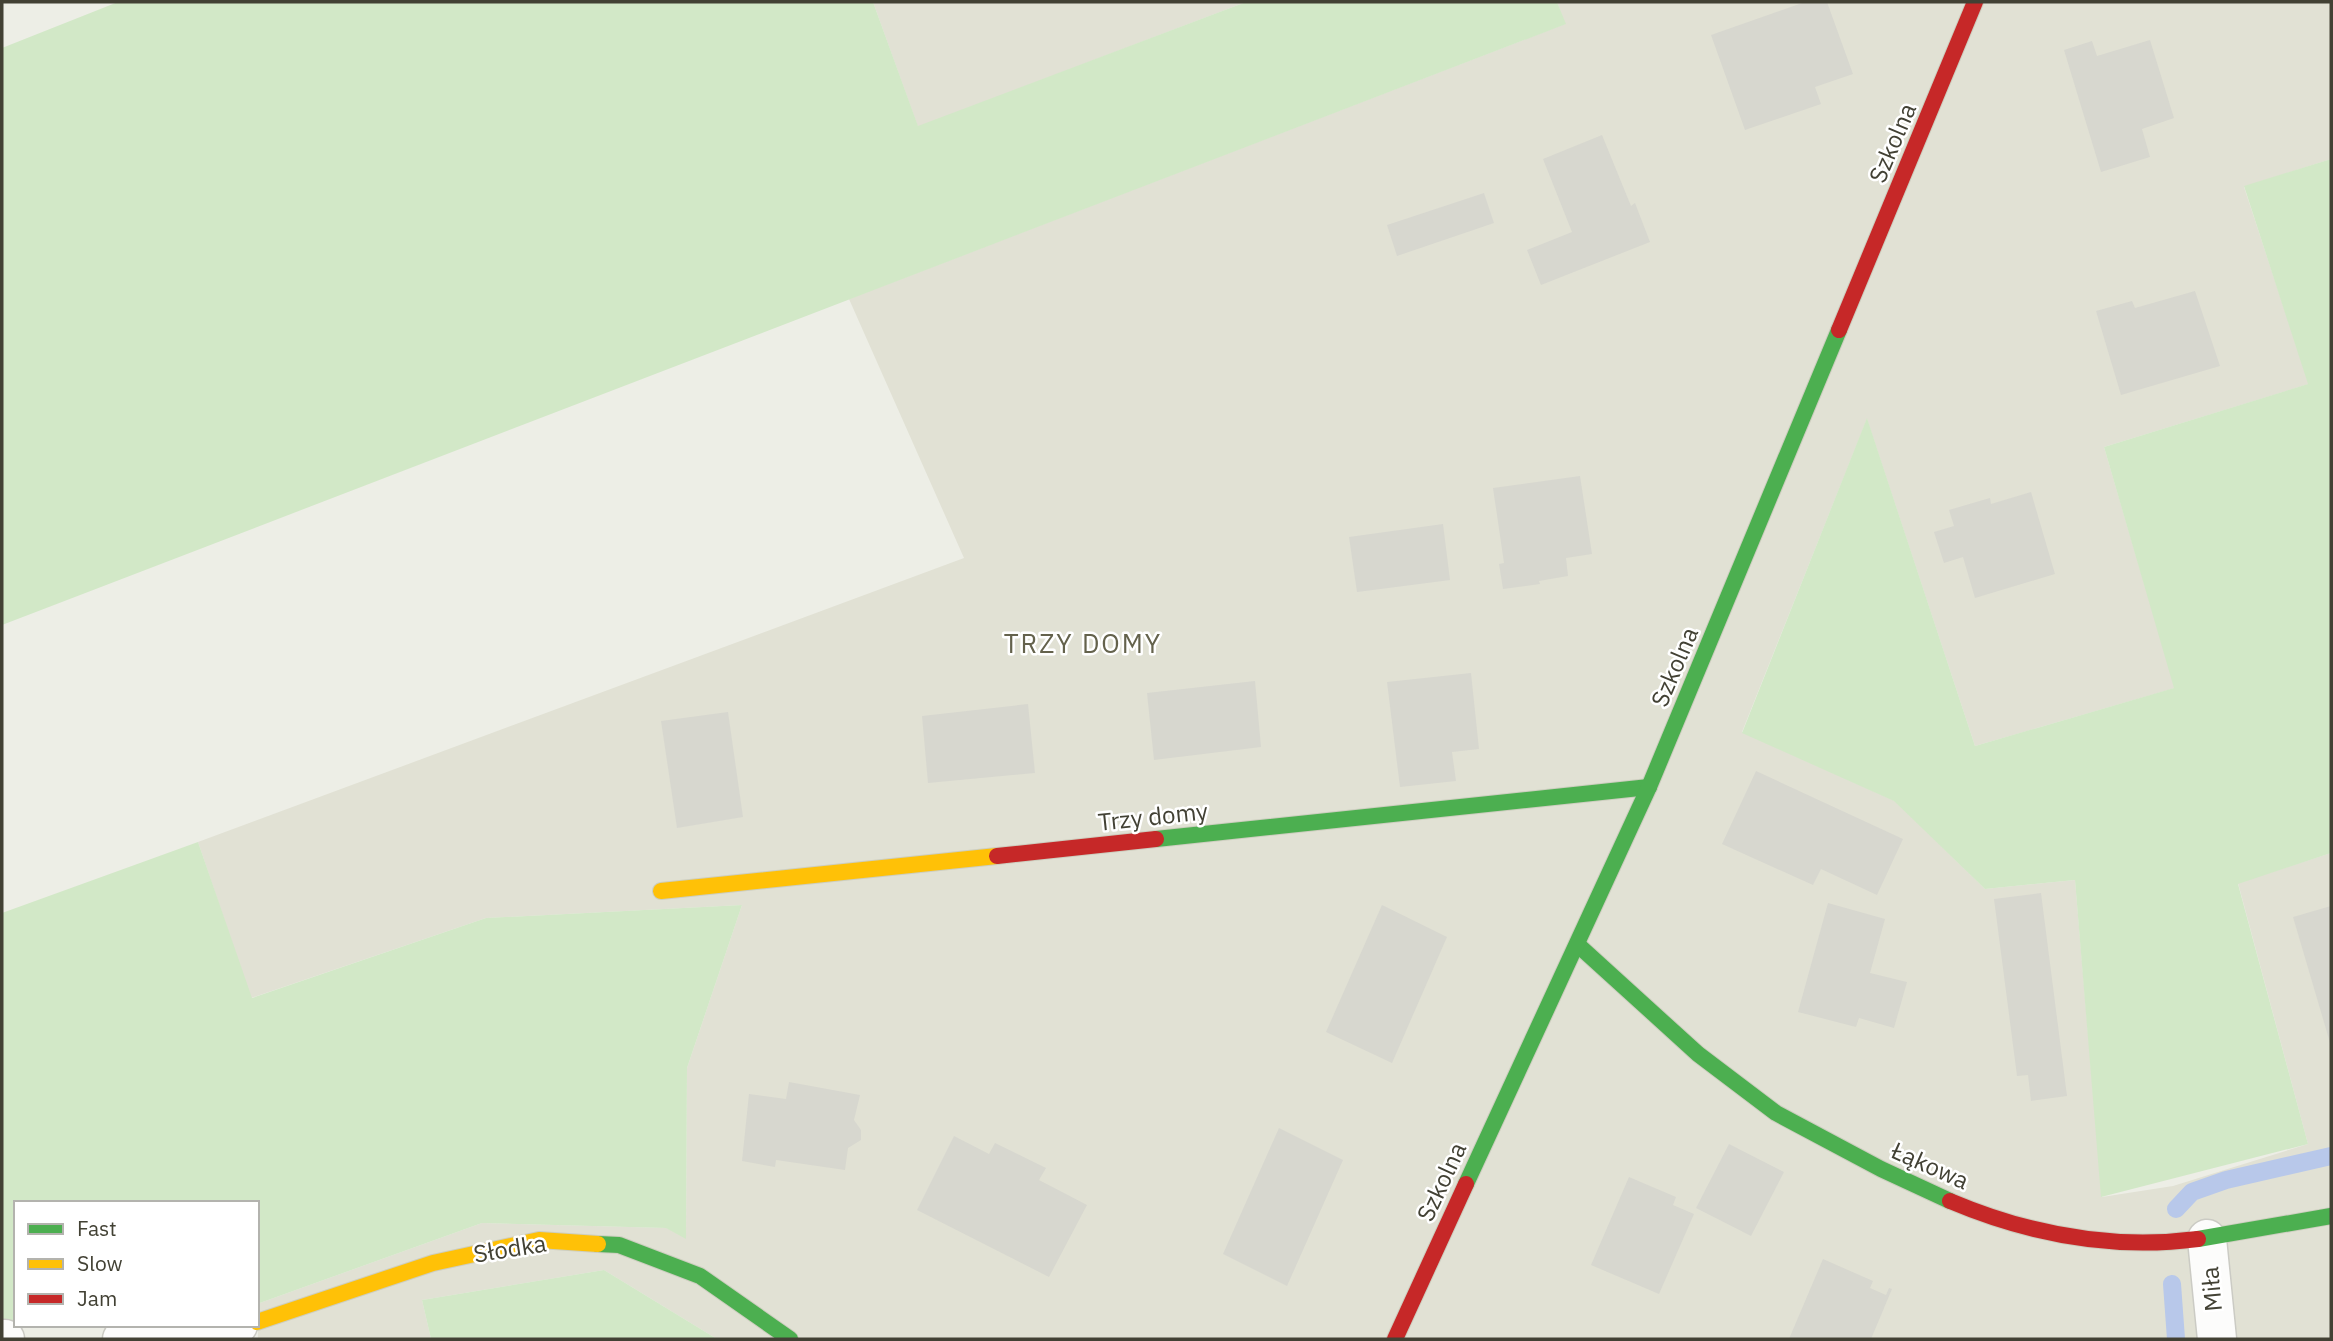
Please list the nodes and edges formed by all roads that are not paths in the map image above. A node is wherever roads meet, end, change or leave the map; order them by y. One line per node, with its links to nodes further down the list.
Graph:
1 (1975, 2): 2 (street, Szkolna)
2 (1649, 788): 3 (street, Trzy domy); 4 (street, Szkolna)
3 (661, 891)
4 (1578, 945): 6 (street, Łąkowa); 11 (street, Szkolna)
5 (2331, 1216): 6 (street, Łąkowa)
6 (2207, 1239): 12 (street, Miła)
7 (259, 1321): 10 (street, Słodka)
8 (224, 1327): 9 (street)
9 (122, 1339)
10 (790, 1339)
11 (1395, 1339)
12 (2217, 1339)

